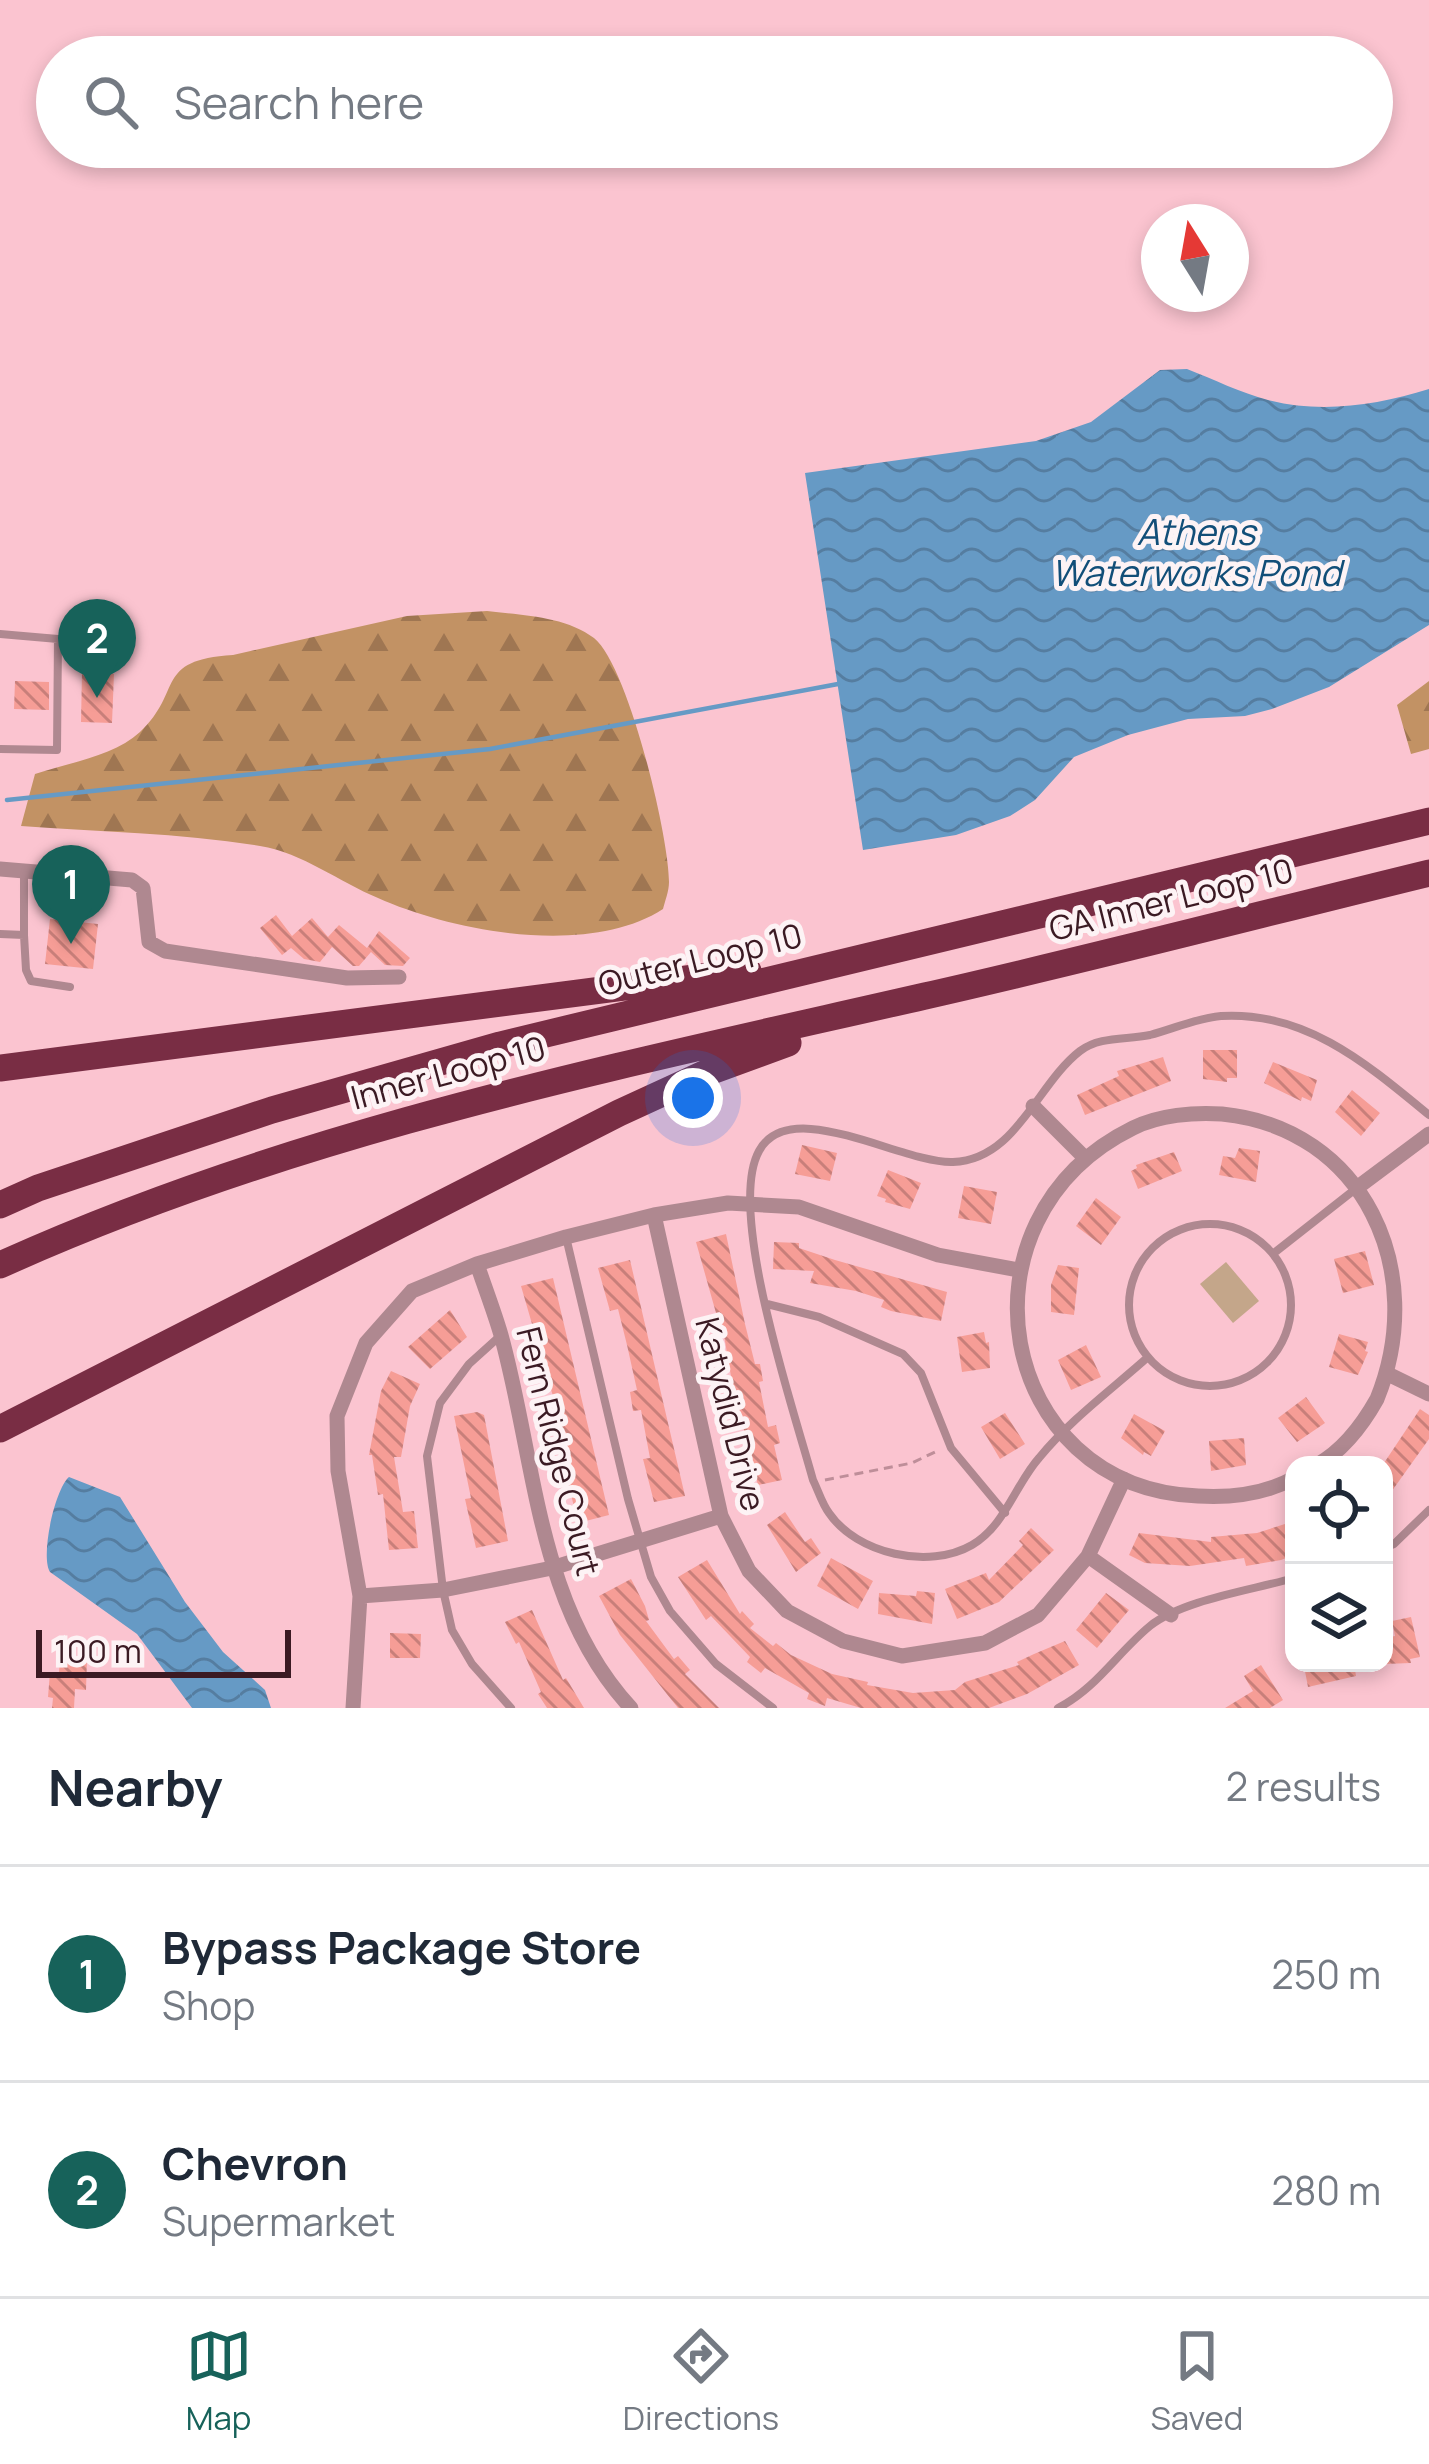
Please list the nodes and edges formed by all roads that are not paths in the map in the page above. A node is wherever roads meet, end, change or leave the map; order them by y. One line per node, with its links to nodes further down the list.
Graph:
1 (0, 634): 2 (lane)
2 (0, 748)
3 (1429, 821): 9 (highway, Outer Loop 10)
4 (0, 869): 5 (street)
5 (24, 871): 8 (lane); 10 (street)
6 (1429, 873): 12 (highway, GA Inner Loop 10)
7 (0, 934): 8 (lane)
8 (24, 935): 11 (lane)
9 (871, 952): 14 (highway); 21 (highway, Outer Loop 10)
10 (399, 977)
11 (70, 987)
12 (929, 995): 27 (highway, Inner Loop 10); 34 (highway)
13 (0, 1041): 14 (highway)
14 (33, 1064): 15 (highway)
15 (0, 1068)
16 (1033, 1106): 17 (lane); 19 (street); 22 (lane)
17 (1429, 1115)
18 (1429, 1134): 20 (street)
19 (1084, 1157): 20 (street); 28 (street)
20 (1362, 1184): 25 (lane); 32 (street)
21 (0, 1204)
22 (750, 1204): 23 (street); 28 (street); 29 (lane)
23 (654, 1215): 24 (street); 41 (street, Katydid Drive)
24 (566, 1237): 26 (street); 42 (lane)
25 (1274, 1253): 31 (lane); 31 (lane)
26 (477, 1264): 30 (street, Fern Ridge Court); 48 (street)
27 (0, 1265)
28 (1018, 1270): 35 (street)
29 (766, 1304): 40 (lane); 40 (lane)
30 (501, 1335): 45 (street, Fern Ridge Court); 47 (lane)
31 (1148, 1358): 35 (lane)
32 (1390, 1376): 33 (street); 36 (street)
33 (1429, 1394)
34 (0, 1429)
35 (1063, 1432): 37 (street); 40 (lane)
36 (1327, 1456)
37 (1124, 1479): 38 (street); 44 (street, Katydid Drive)
38 (1285, 1483)
39 (1429, 1510): 43 (lane)
40 (1005, 1513)
41 (721, 1516): 42 (street); 44 (street, Katydid Drive)
42 (639, 1541): 45 (street); 53 (lane)
43 (1393, 1544)
44 (1088, 1556): 49 (street)
45 (552, 1568): 47 (street); 52 (street, Fern Ridge Court)
46 (1285, 1582): 49 (lane)
47 (443, 1590): 48 (street); 51 (lane)
48 (360, 1596): 50 (street)
49 (1171, 1615): 54 (lane)
50 (352, 1708)
51 (512, 1708)
52 (632, 1708)
53 (772, 1708)
54 (1058, 1708)

